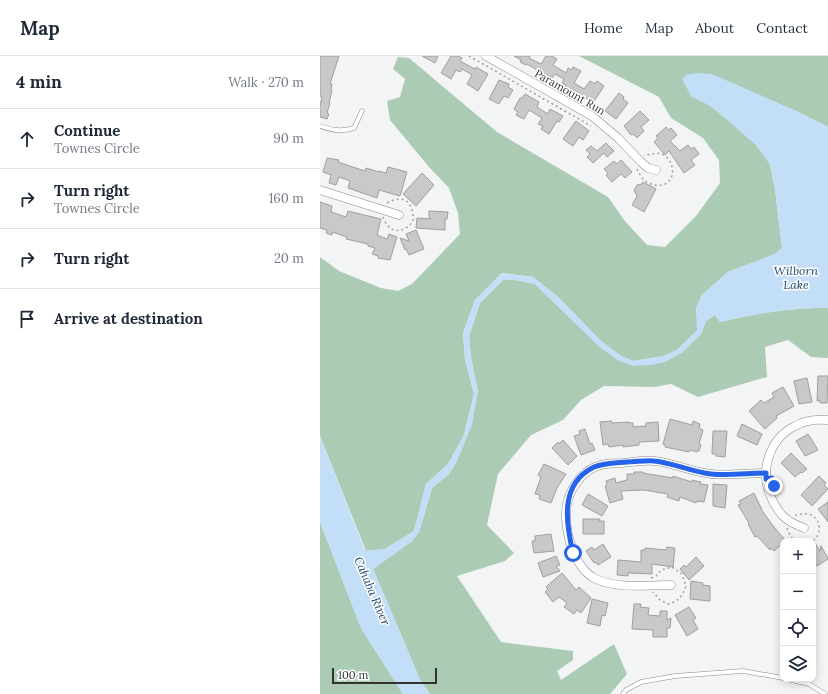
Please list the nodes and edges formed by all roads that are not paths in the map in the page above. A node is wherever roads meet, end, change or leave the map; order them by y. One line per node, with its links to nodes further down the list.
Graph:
1 (486, 56): 4 (street, Paramount Run)
2 (362, 111): 3 (lane)
3 (320, 126)
4 (656, 170)
5 (320, 190): 6 (street)
6 (399, 215)
7 (828, 420): 8 (street)
8 (766, 473): 9 (street); 10 (street)
9 (804, 528)
10 (671, 585)
11 (780, 677): 13 (lane)
12 (800, 682): 14 (lane)
13 (622, 694)
14 (825, 694)

